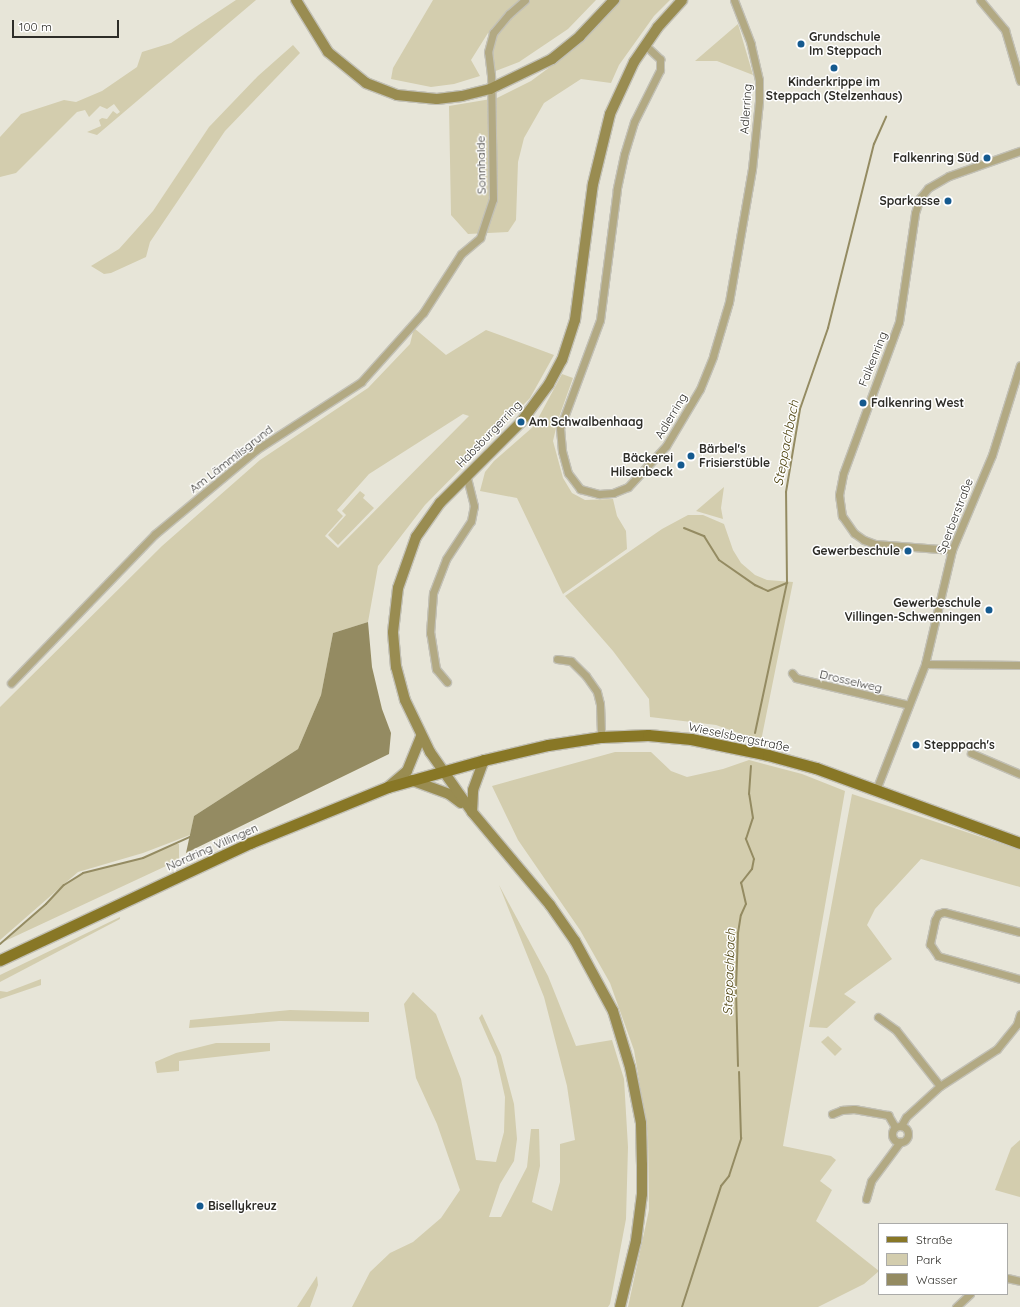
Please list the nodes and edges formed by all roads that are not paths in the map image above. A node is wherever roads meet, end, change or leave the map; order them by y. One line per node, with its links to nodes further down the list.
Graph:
1 (296, 0): 9 (street)
2 (525, 0): 9 (street, Sonnhalde)
3 (614, 0): 9 (street)
4 (682, 0): 7 (street, Habsburgerring)
5 (734, 0): 7 (street, Adlerring)
6 (980, 0): 8 (street)
7 (645, 45): 14 (street, Habsburgerring)
8 (1020, 76)
9 (490, 89): 11 (street, Sonnhalde)
10 (1020, 151): 15 (street, Falkenring)
11 (461, 254): 21 (street, Am Lämmlisgrund)
12 (1020, 365): 13 (street, Sperberstraße)
13 (1019, 380): 15 (street, Sperberstraße)
14 (466, 475): 20 (street); 23 (street, Habsburgerring)
15 (952, 550): 17 (street, Sperberstraße)
16 (557, 659): 24 (street)
17 (924, 664): 18 (street); 22 (street, Sperberstraße)
18 (1020, 665)
19 (792, 673): 22 (street, Drosselweg)
20 (447, 682)
21 (11, 683)
22 (909, 706): 31 (street, Sperberstraße)
23 (421, 736): 27 (street, Habsburgerring); 30 (street)
24 (601, 737): 26 (main road, Wieselsbergstraße); 31 (main road, Wieselsbergstraße)
25 (971, 753): 28 (street)
26 (484, 760): 27 (main road, Wieselsbergstraße); 32 (street)
27 (441, 770): 29 (main road, Nordring Villingen); 32 (street, Habsburgerring)
28 (1020, 774)
29 (411, 780): 30 (main road, Nordring Villingen); 32 (street)
30 (388, 787): 35 (main road, Nordring Villingen)
31 (876, 790): 33 (main road, Wieselsbergstraße)
32 (472, 812): 47 (street)
33 (1020, 843)
34 (1020, 932): 36 (street)
35 (0, 960)
36 (1020, 979)
37 (1020, 1014): 39 (street)
38 (878, 1017): 39 (street)
39 (940, 1086): 41 (street)
40 (832, 1114): 41 (street)
41 (898, 1126): 42 (street); 42 (street)
42 (900, 1142): 43 (street)
43 (866, 1199)
44 (1008, 1278): 45 (street)
45 (1020, 1281)
46 (969, 1295): 48 (street)
47 (620, 1307)
48 (956, 1307)

